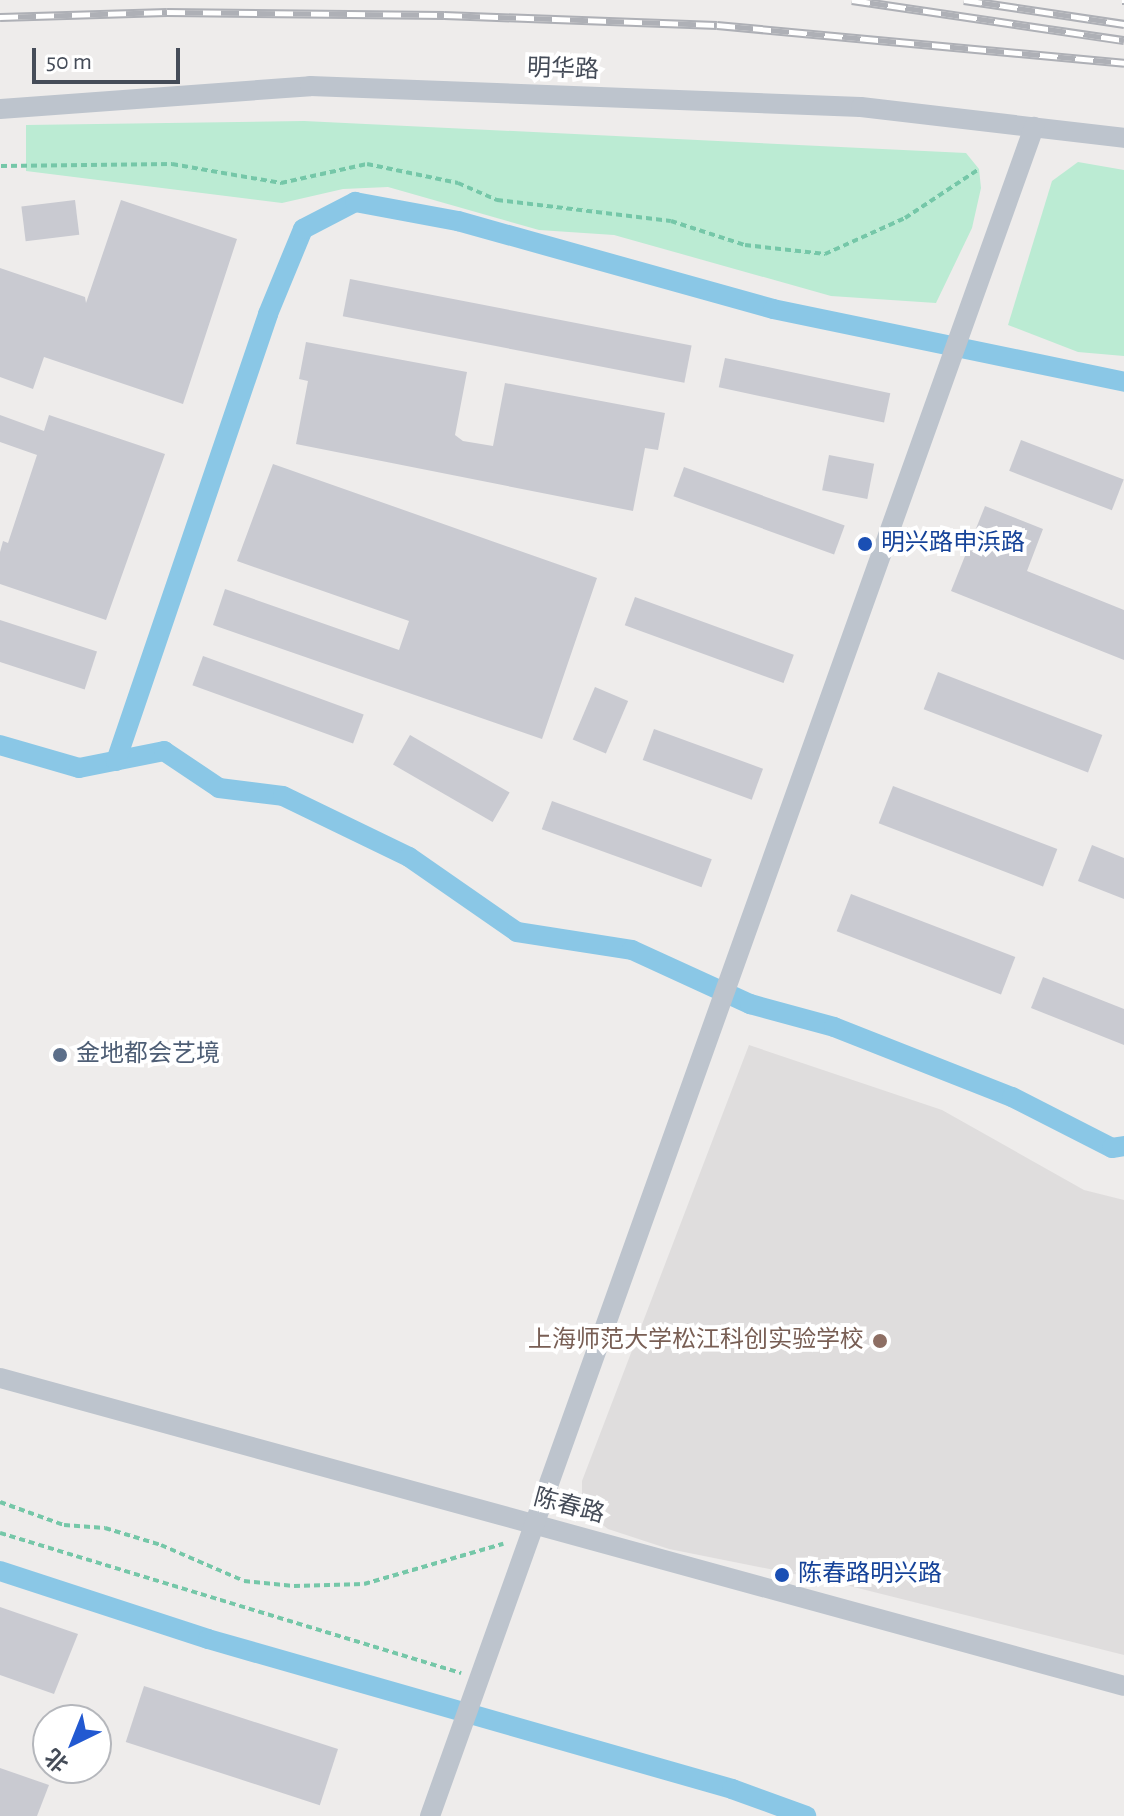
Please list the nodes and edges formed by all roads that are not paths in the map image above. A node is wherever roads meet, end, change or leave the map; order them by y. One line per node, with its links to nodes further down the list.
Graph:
1 (0, 109): 2 (street, 明华路)
2 (1034, 127): 3 (street, 明华路); 5 (street)
3 (1124, 138)
4 (0, 1378): 5 (street, 陈春路)
5 (534, 1524): 6 (street, 陈春路); 7 (street)
6 (1124, 1686)
7 (430, 1816)

